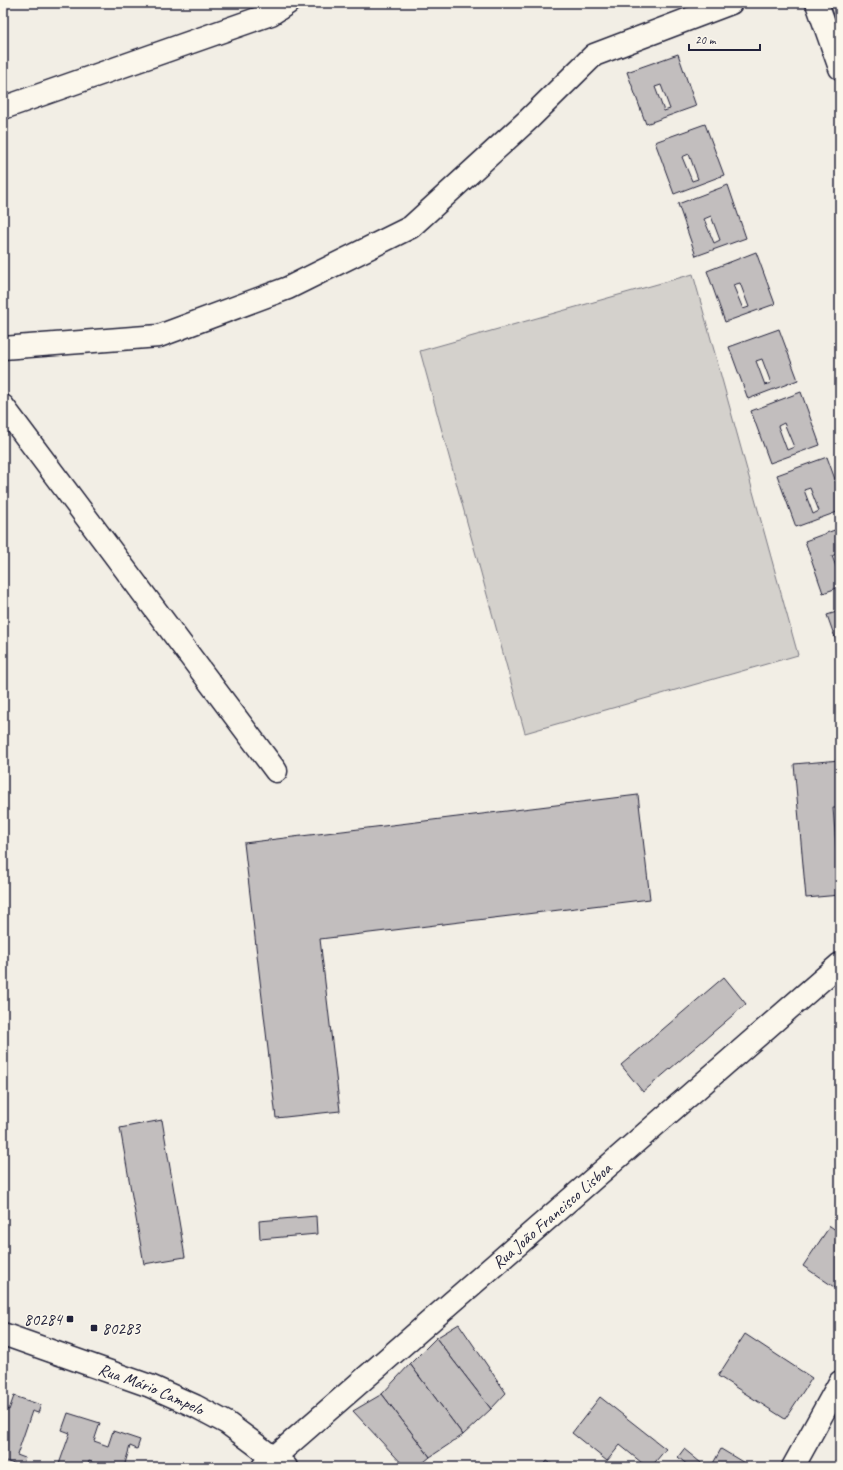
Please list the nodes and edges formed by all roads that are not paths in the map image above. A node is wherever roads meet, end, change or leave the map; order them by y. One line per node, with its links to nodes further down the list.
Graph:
1 (288, 3): 5 (street)
2 (731, 3): 6 (street)
3 (817, 3): 4 (street)
4 (840, 68)
5 (3, 108)
6 (3, 348)
7 (3, 406): 8 (street)
8 (276, 771)
9 (840, 964): 12 (street, Rua João Francisco Lisboa)
10 (3, 1334): 12 (street, Rua Mário Campelo)
11 (840, 1382): 13 (street)
12 (274, 1464)
13 (793, 1467)

